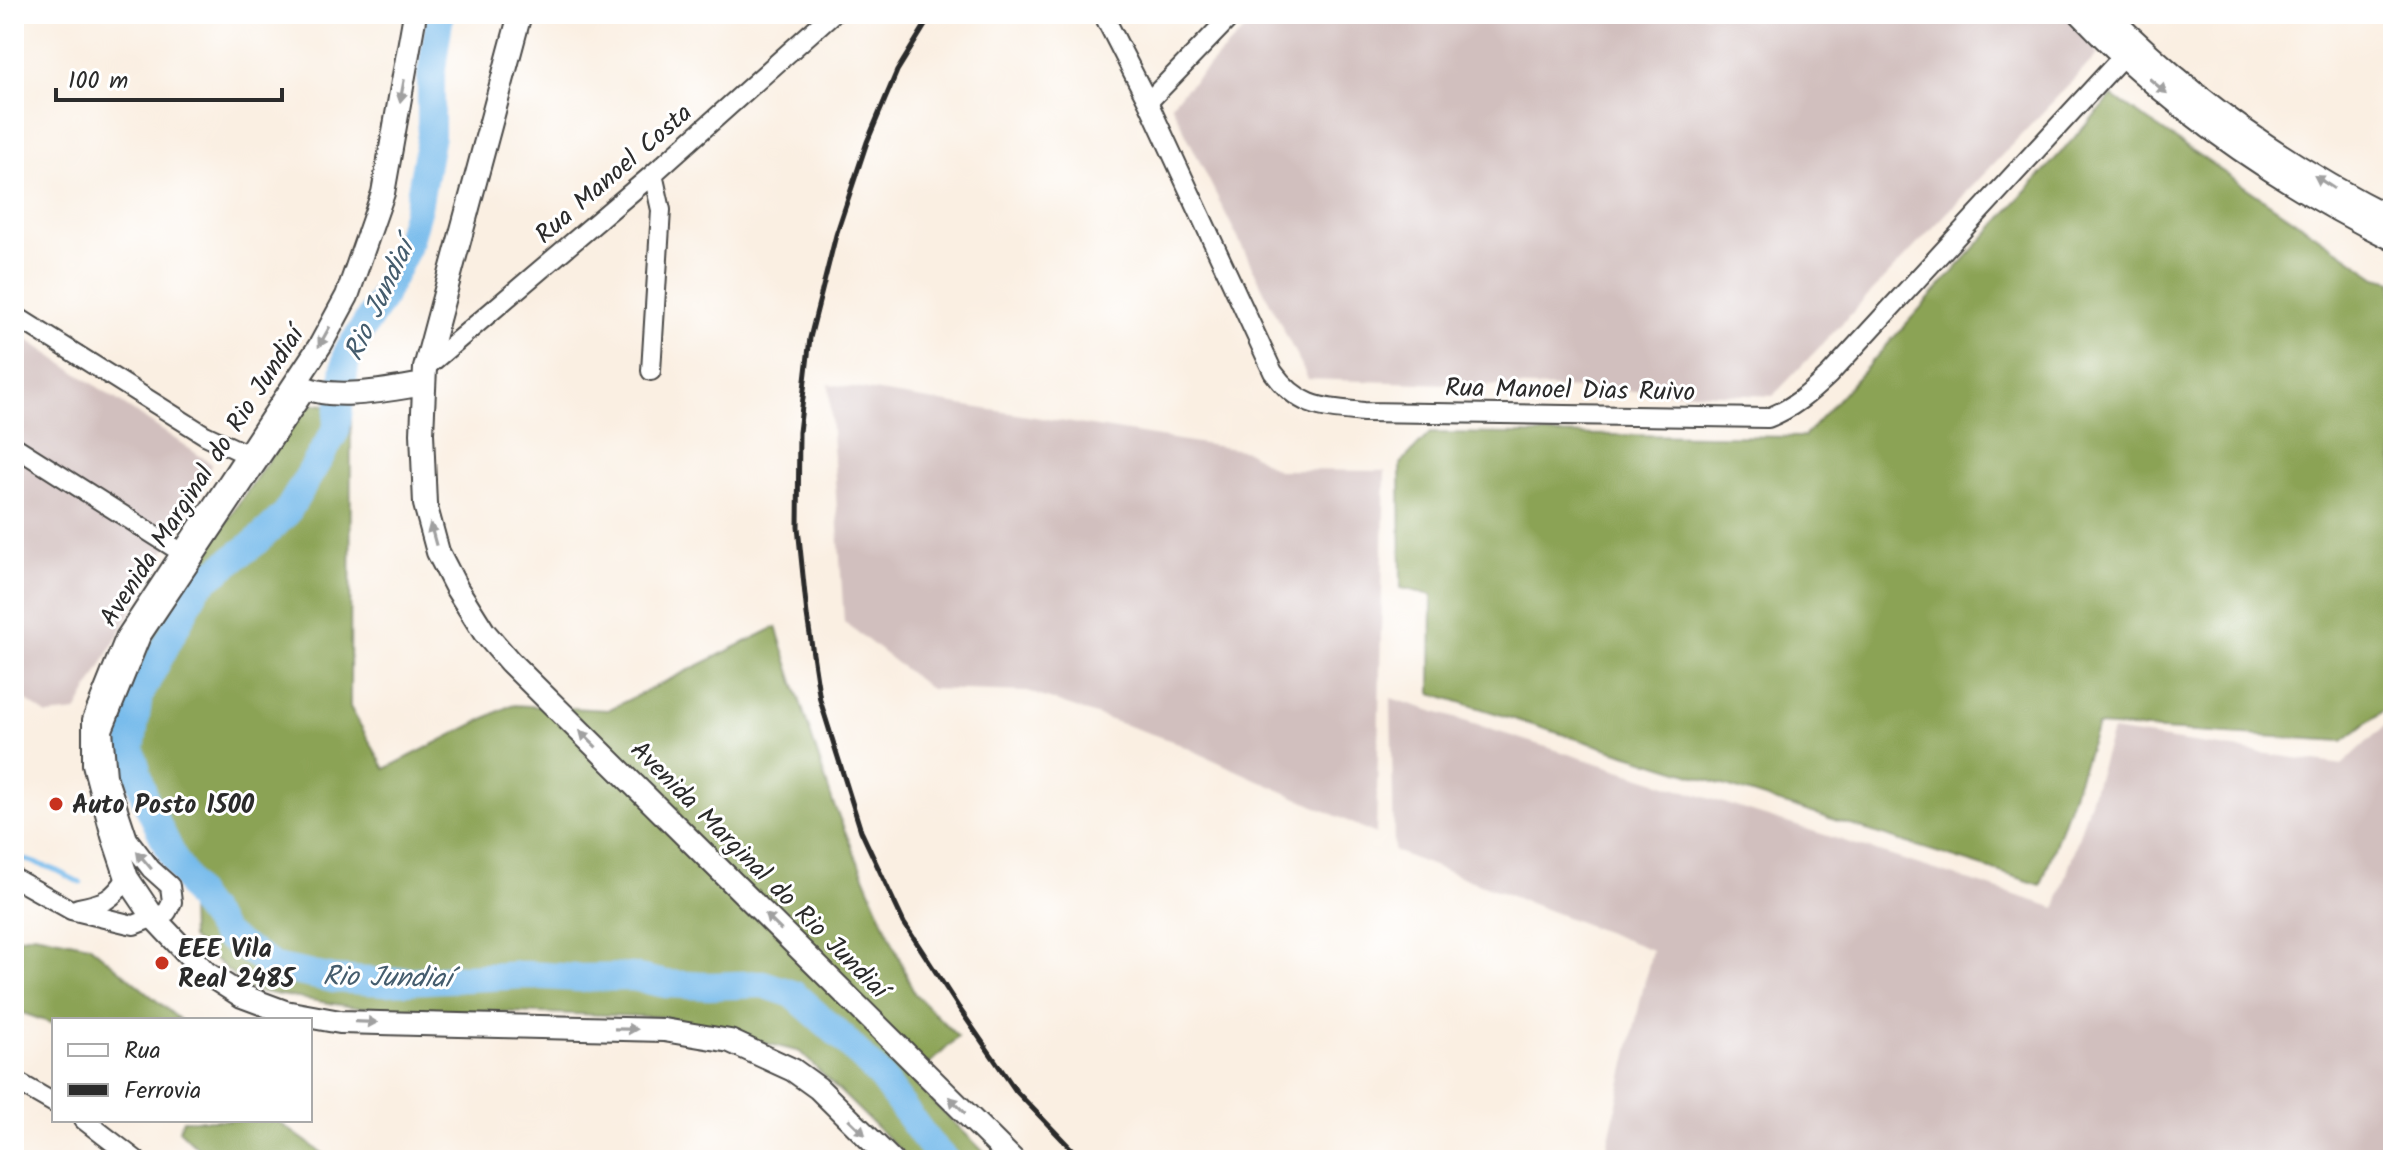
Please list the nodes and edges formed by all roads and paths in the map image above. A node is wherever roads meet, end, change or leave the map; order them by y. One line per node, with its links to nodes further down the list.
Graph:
1 (415, 14): 16 (main road, Avenida Marginal do Rio Jundiaí, one-way to 16)
2 (520, 14): 15 (main road, Avenida Marginal do Rio Jundiaí)
3 (832, 14): 10 (street, Rua Manoel Costa)
4 (1103, 14): 9 (street, Rua Manoel Dias Ruivo)
5 (1233, 14): 9 (street)
6 (2081, 14): 8 (main road)
7 (2107, 14): 11 (main road, one-way to 7)
8 (2123, 56): 9 (street, Rua Manoel Dias Ruivo); 12 (main road, one-way to 12)
9 (1148, 102)
10 (653, 174): 14 (street); 15 (street, Rua Manoel Costa)
11 (2393, 219)
12 (2393, 239)
13 (14, 315): 18 (street)
14 (651, 371)
15 (424, 376): 16 (main road); 31 (main road, Avenida Marginal do Rio Jundiaí, one-way to 15)
16 (307, 388): 18 (main road, Avenida Marginal do Rio Jundiaí)
17 (14, 446): 19 (street)
18 (254, 457): 19 (main road, Avenida Marginal do Rio Jundiaí)
19 (188, 556): 21 (main road, Avenida Marginal do Rio Jundiaí); 24 (street, one-way to 19)
20 (14, 878): 23 (street)
21 (127, 878): 22 (street); 24 (main road, Avenida Marginal do Rio Jundiaí)
22 (114, 897): 23 (street); 25 (street)
23 (71, 910): 25 (street)
24 (154, 918): 25 (street); 30 (main road, Avenida Marginal do Rio Jundiaí, one-way to 30)
25 (129, 924)
26 (14, 1080): 27 (street)
27 (52, 1102)
28 (87, 1122): 29 (street)
29 (136, 1160)
30 (891, 1160)
31 (1013, 1160)

